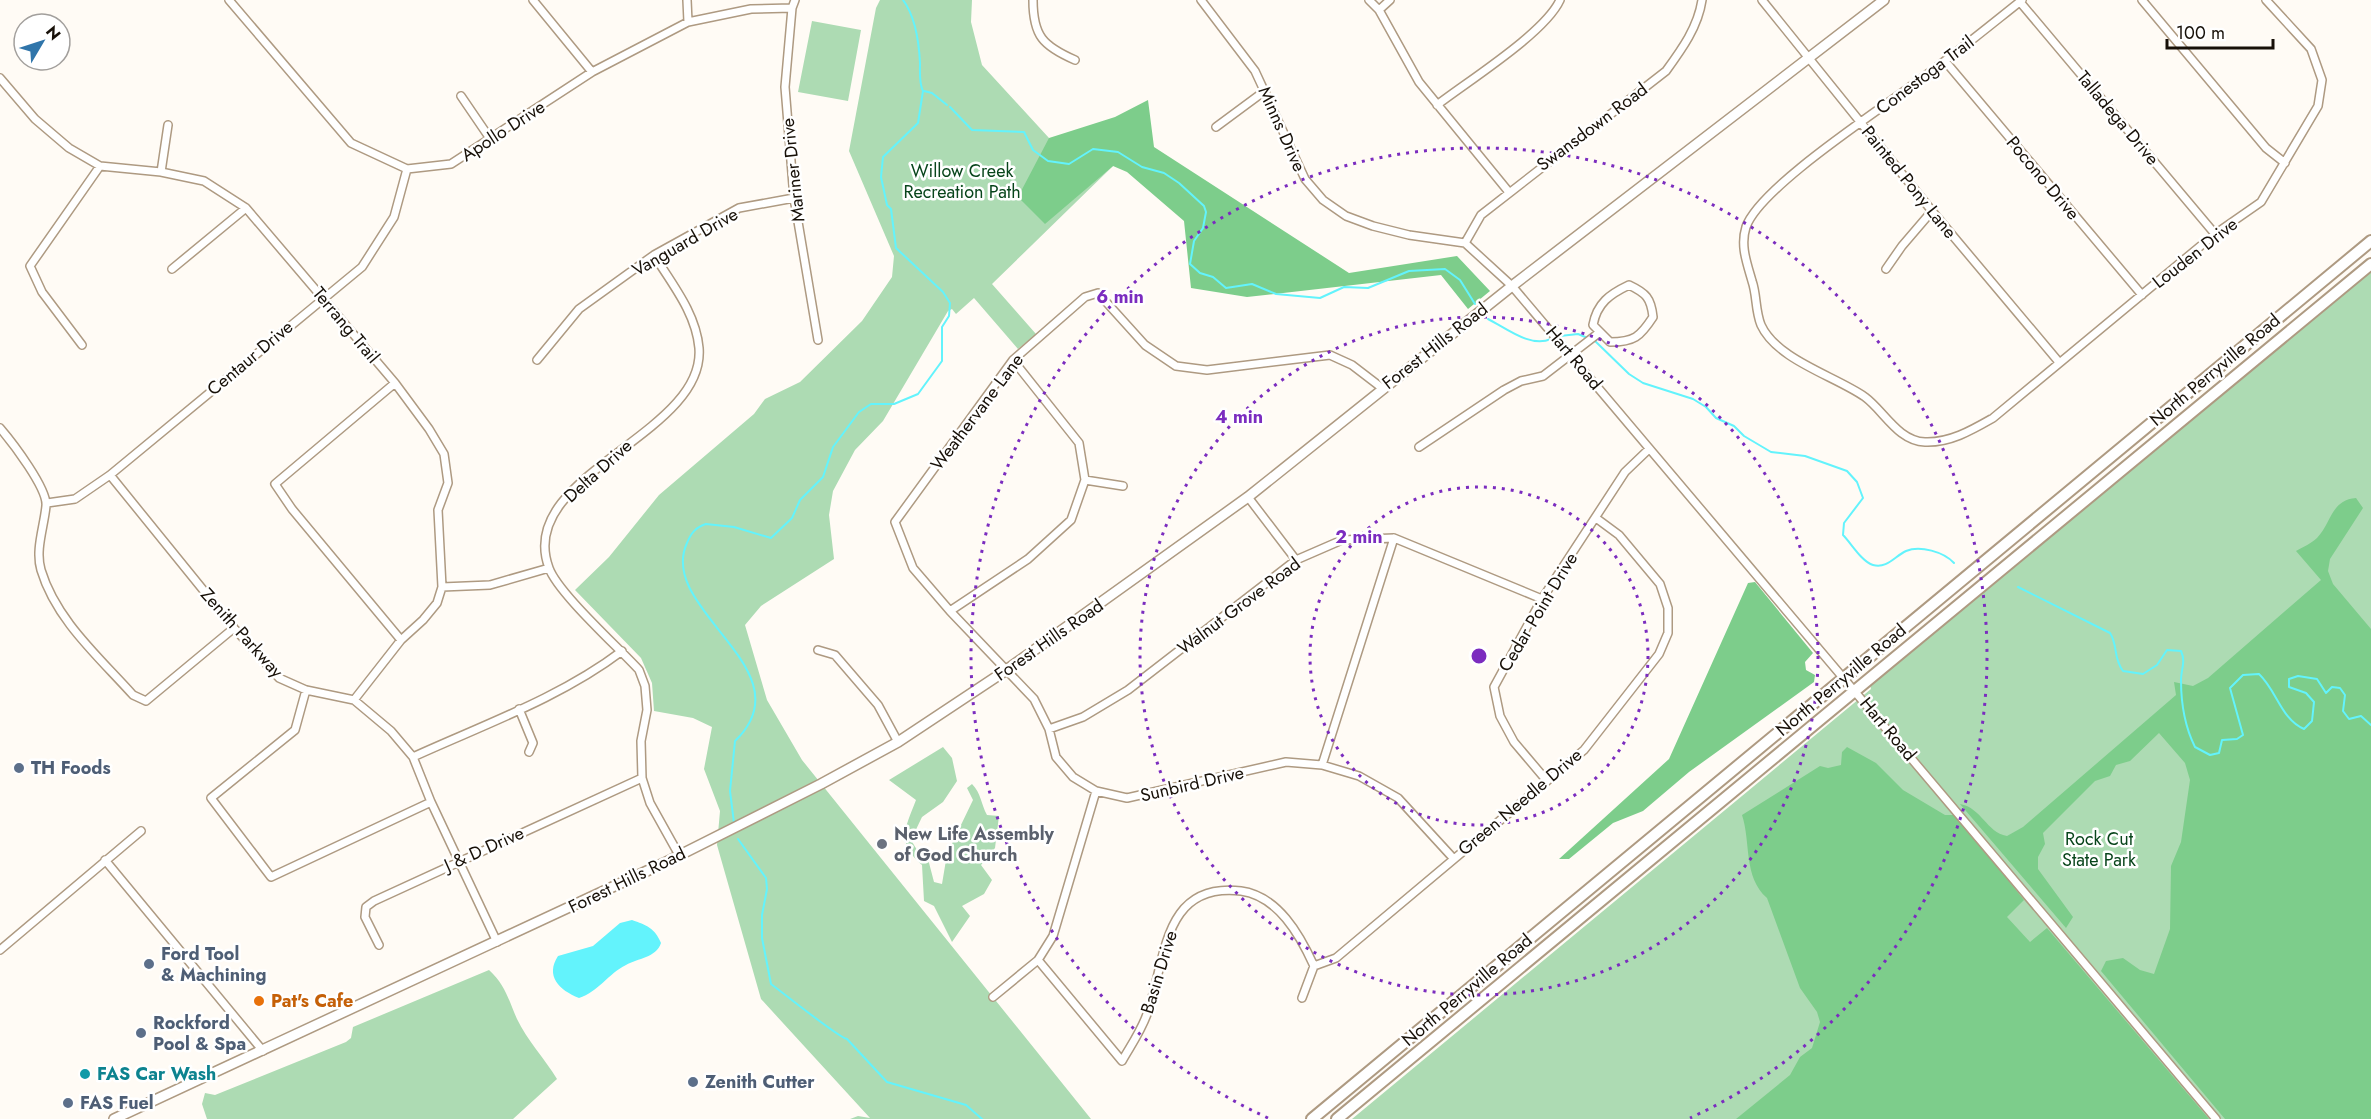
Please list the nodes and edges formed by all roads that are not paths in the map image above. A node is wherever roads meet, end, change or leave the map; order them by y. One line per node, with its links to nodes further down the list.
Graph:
1 (229, 0): 33 (street)
2 (532, 0): 22 (street)
3 (687, 0): 18 (street)
4 (795, 0): 16 (street, Mariner Drive)
5 (1033, 0): 20 (street)
6 (1201, 0): 24 (street, Minns Drive)
7 (1370, 0): 17 (street)
8 (1390, 0): 17 (street)
9 (1560, 0): 26 (street)
10 (1702, 0): 35 (street, Swansdown Road)
11 (1762, 0): 19 (street, Painted Pony Lane)
12 (1884, 0): 19 (street, Forest Hills Road)
13 (2142, 0): 31 (street)
14 (2266, 0): 31 (street, Louden Drive)
15 (2021, 1): 21 (street, Conestoga Trail); 39 (street, Talladega Drive)
16 (792, 8): 18 (street, Apollo Drive); 36 (street, Mariner Drive)
17 (1379, 10): 26 (street)
18 (688, 22): 22 (street, Apollo Drive)
19 (1808, 58): 27 (street, Painted Pony Lane); 46 (street, Forest Hills Road)
20 (1075, 60)
21 (1945, 61): 27 (street, Conestoga Trail); 47 (street, Pocono Drive)
22 (592, 72): 30 (street, Apollo Drive)
23 (0, 78): 32 (street, Terrang Trail)
24 (1266, 90): 29 (street); 41 (street, Minns Drive)
25 (461, 96): 30 (street)
26 (1437, 105): 35 (street)
27 (1861, 123): 38 (street, Painted Pony Lane); 58 (street, Conestoga Trail)
28 (168, 125): 34 (street)
29 (1216, 127)
30 (491, 140): 33 (street, Apollo Drive)
31 (2285, 163): 39 (street, Louden Drive)
32 (100, 166): 34 (street, Terrang Trail); 51 (street)
33 (407, 169): 48 (street, Centaur Drive)
34 (161, 172): 37 (street, Terrang Trail)
35 (1508, 191): 41 (street, Swansdown Road)
36 (794, 198): 42 (street, Vanguard Drive); 50 (street, Mariner Drive)
37 (246, 208): 44 (street); 48 (street, Terrang Trail)
38 (1932, 211): 45 (street); 55 (street, Painted Pony Lane)
39 (2215, 234): 47 (street, Louden Drive)
40 (2371, 241): 80 (main road, North Perryville Road)
41 (1465, 243): 46 (street)
42 (654, 255): 53 (street, Vanguard Drive); 71 (street, Delta Drive)
43 (2371, 264): 81 (main road, North Perryville Road)
44 (172, 269)
45 (1886, 269)
46 (1512, 286): 52 (street, Hart Road); 57 (street, Forest Hills Road)
47 (2142, 295): 55 (street, Louden Drive)
48 (323, 298): 56 (street, Terrang Trail); 62 (street, Centaur Drive)
49 (1600, 332): 49 (street); 52 (street)
50 (818, 340)
51 (82, 345)
52 (1572, 355): 60 (street); 61 (street, Hart Road)
53 (537, 360)
54 (1013, 360): 57 (street, Weathervane Lane); 63 (street); 68 (street, Weathervane Lane)
55 (2058, 361): 58 (street, Louden Drive)
56 (395, 383): 72 (street, Terrang Trail); 76 (street)
57 (1382, 388): 65 (street, Forest Hills Road)
58 (2023, 393)
59 (0, 428): 66 (street)
60 (1419, 447)
61 (1649, 449): 67 (street, Cedar Point Drive); 80 (street, Hart Road)
62 (110, 475): 66 (street, Centaur Drive); 75 (street, Zenith Parkway)
63 (1086, 480): 64 (street); 74 (street)
64 (1123, 486)
65 (1248, 497): 70 (street); 79 (street, Forest Hills Road)
66 (47, 503): 75 (street)
67 (1596, 518): 73 (street, Cedar Point Drive); 91 (street, Green Needle Drive)
68 (895, 522): 74 (street, Sunbird Drive)
69 (1394, 538): 70 (street, Walnut Grove Road); 73 (street, Walnut Grove Road); 89 (street)
70 (1296, 560): 85 (street, Walnut Grove Road)
71 (549, 568): 72 (street); 78 (street)
72 (442, 587): 76 (street)
73 (1542, 599): 91 (street, Cedar Point Drive)
74 (950, 611): 79 (street, Sunbird Drive)
75 (234, 628): 82 (street, Zenith Parkway)
76 (400, 640): 83 (street)
77 (818, 650): 86 (street)
78 (622, 651): 84 (street); 90 (street)
79 (1005, 671): 85 (street, Sunbird Drive); 86 (street, Forest Hills Road)
80 (1844, 678): 81 (street, Hart Road); 108 (main road, North Perryville Road)
81 (1854, 689): 109 (main road, North Perryville Road); 110 (street, Hart Road)
82 (306, 690): 83 (street, Zenith Parkway); 93 (street)
83 (354, 700): 88 (street, Zenith Parkway)
84 (519, 709): 87 (street); 88 (street)
85 (1049, 729): 92 (street, Sunbird Drive)
86 (898, 742): 95 (street, Forest Hills Road)
87 (528, 752)
88 (413, 757): 93 (street, Zenith Parkway)
89 (1322, 765): 92 (street, Sunbird Drive); 96 (street, Sunbird Drive)
90 (642, 778): 95 (street); 98 (street, J & D Drive)
91 (1547, 781): 96 (street, Green Needle Drive)
92 (1096, 791): 102 (street)
93 (431, 802): 98 (street, Zenith Parkway)
94 (141, 831): 97 (street)
95 (679, 855): 99 (street, Forest Hills Road)
96 (1453, 858): 103 (street, Green Needle Drive)
97 (105, 860): 101 (street); 106 (street)
98 (458, 861): 99 (street, Zenith Parkway); 100 (street, J & D Drive)
99 (497, 942): 106 (street, Forest Hills Road)
100 (379, 945)
101 (0, 950)
102 (1038, 960): 103 (street, Basin Drive); 104 (street)
103 (1314, 966): 105 (street)
104 (993, 997)
105 (1302, 998)
106 (263, 1051): 107 (street, Forest Hills Road)
107 (114, 1119)
108 (1311, 1119)
109 (1337, 1119)
110 (2216, 1119)

